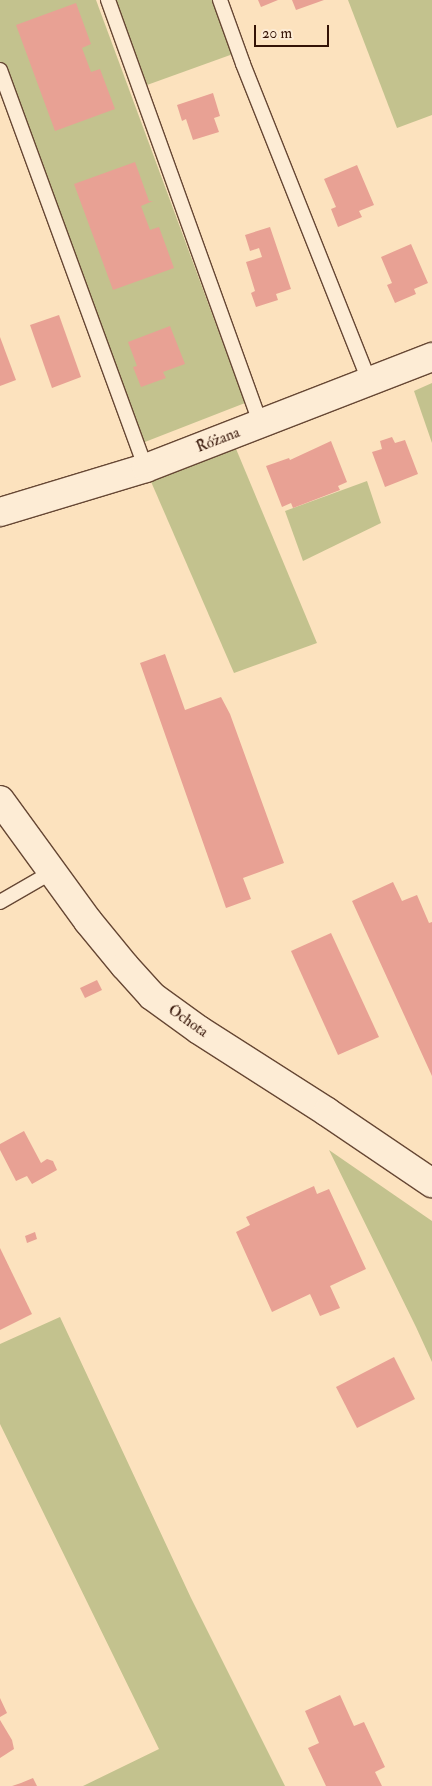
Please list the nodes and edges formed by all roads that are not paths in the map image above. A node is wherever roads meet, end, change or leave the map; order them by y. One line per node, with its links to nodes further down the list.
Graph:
1 (108, 0): 6 (lane)
2 (220, 0): 5 (lane)
3 (0, 70): 7 (lane)
4 (432, 358): 5 (street, Różana)
5 (370, 383): 6 (street, Różana)
6 (261, 424): 7 (street, Różana)
7 (146, 468): 8 (street, Różana)
8 (0, 512)
9 (0, 800): 10 (street, Ochota)
10 (52, 872): 11 (lane); 12 (street, Ochota)
11 (0, 902)
12 (432, 1183)

